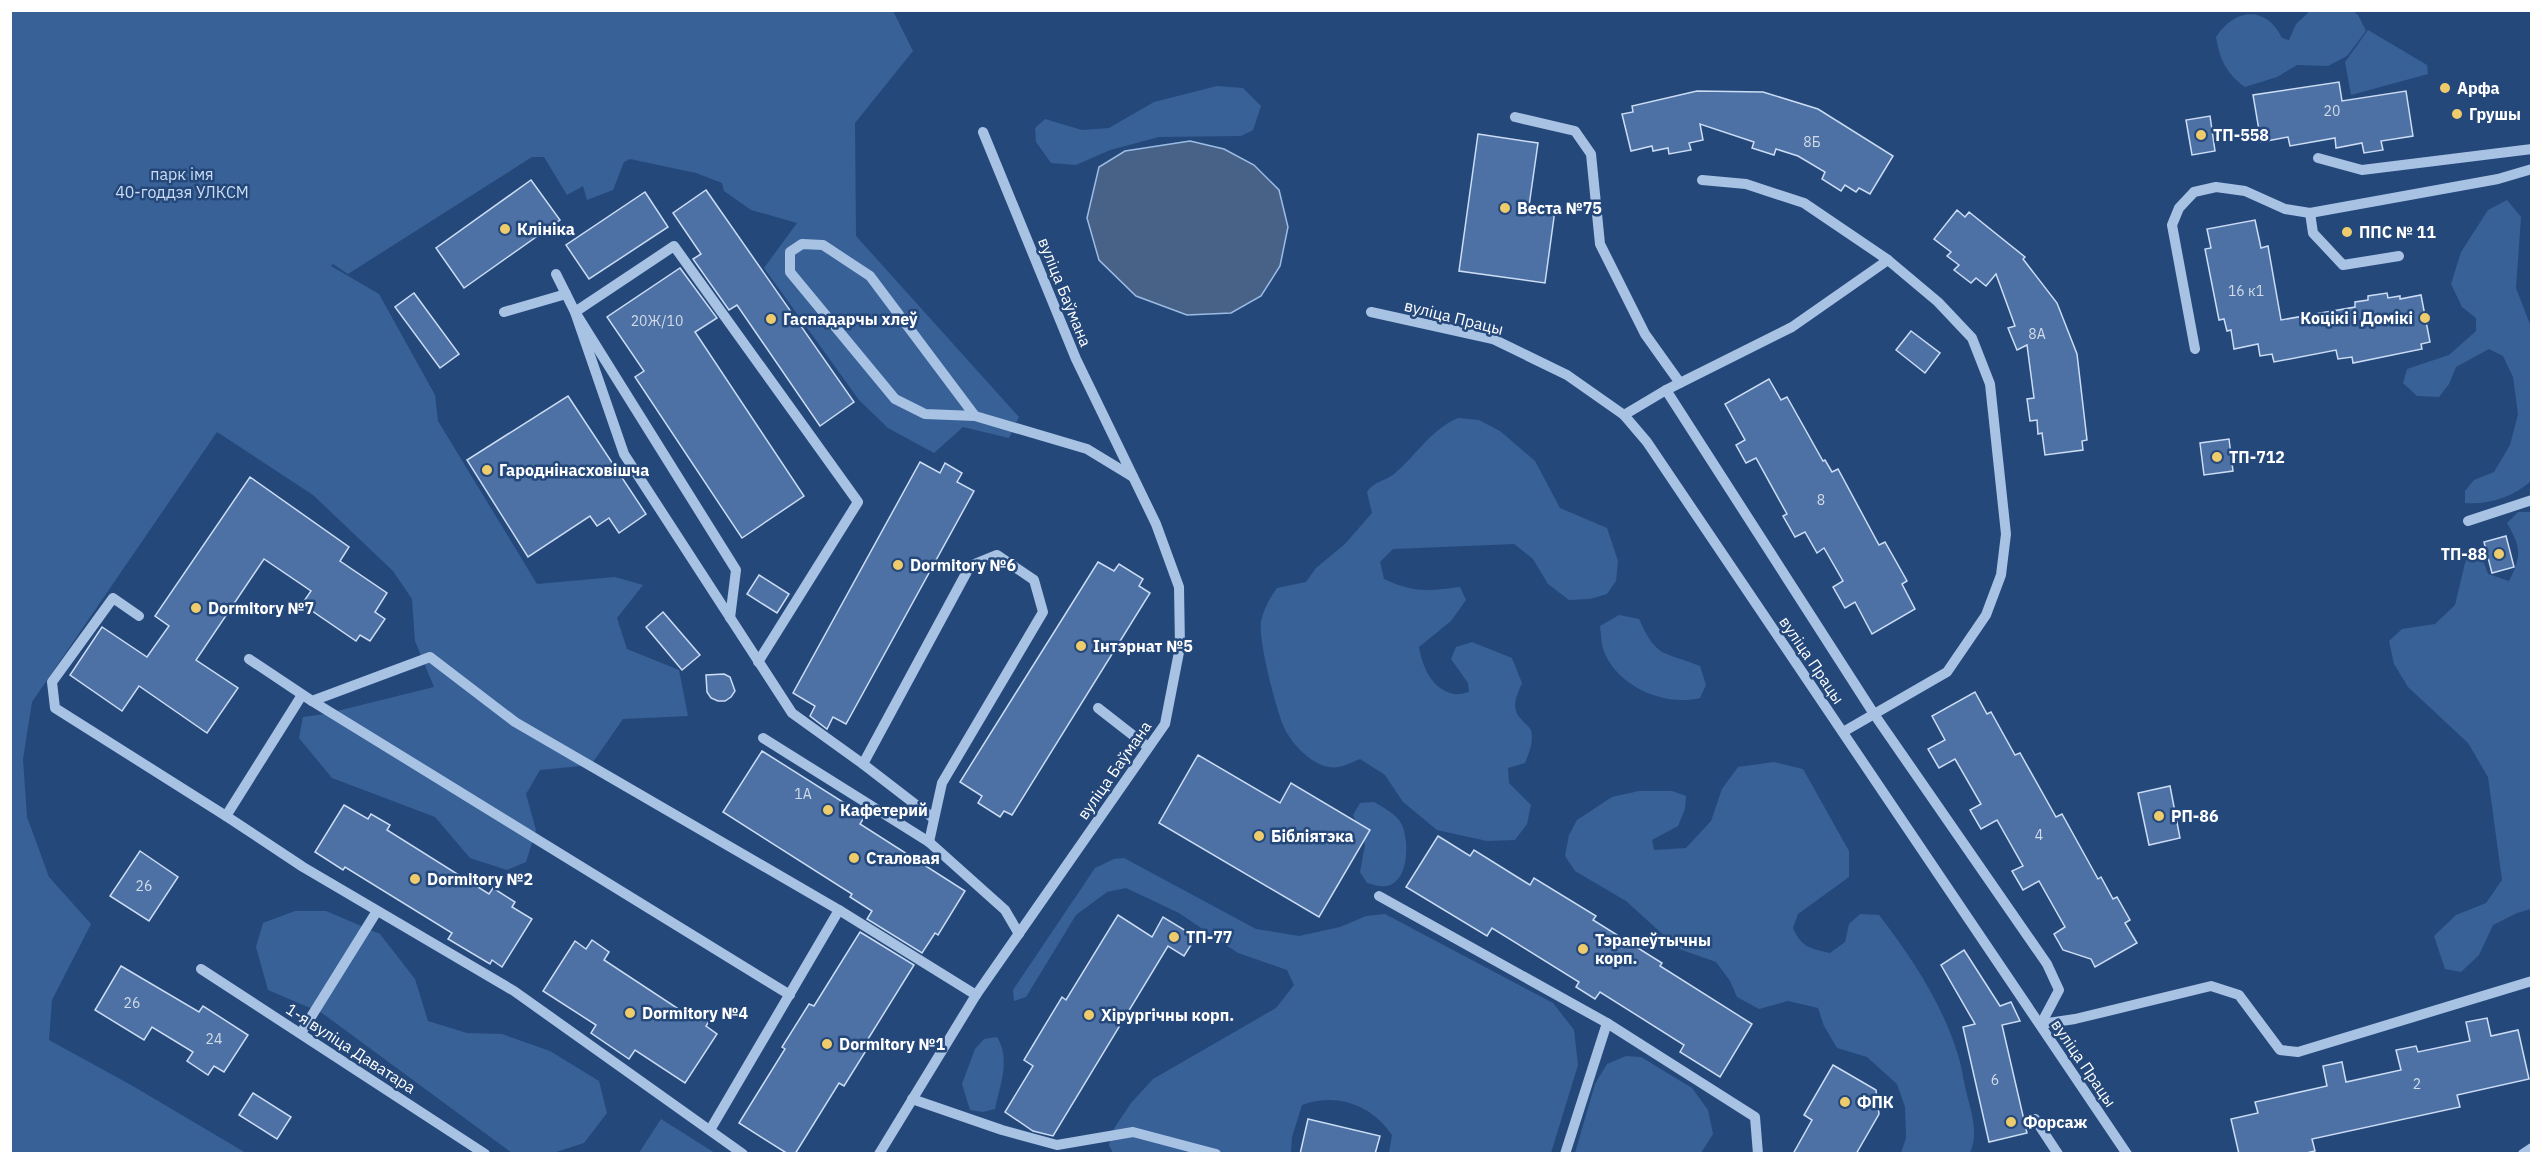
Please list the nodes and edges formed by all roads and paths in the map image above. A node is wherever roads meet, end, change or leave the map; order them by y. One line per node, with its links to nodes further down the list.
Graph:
1 (1515, 117): 16 (street)
2 (983, 132): 20 (street, вуліца Баўмана)
3 (2532, 149): 4 (street)
4 (2318, 158)
5 (2532, 169): 7 (street)
6 (1702, 180): 9 (street)
7 (2310, 213): 8 (street); 15 (street)
8 (2398, 256)
9 (1888, 260): 16 (street); 30 (street)
10 (556, 274): 11 (street)
11 (566, 294): 12 (street); 13 (street)
12 (504, 312)
13 (575, 312): 24 (street); 24 (street); 26 (street)
14 (1371, 312): 18 (street, вуліца Працы)
15 (2195, 350)
16 (1680, 383): 17 (street)
17 (1666, 390): 18 (street); 30 (street)
18 (1624, 415): 31 (street, вуліца Працы)
19 (975, 416): 19 (street); 20 (street)
20 (1133, 477): 33 (street, вуліца Баўмана)
21 (2532, 500): 22 (street)
22 (2468, 520)
23 (139, 616): 35 (street)
24 (730, 618): 26 (street)
25 (249, 659): 27 (street)
26 (758, 662): 34 (street)
27 (302, 695): 28 (street); 35 (street)
28 (312, 701): 39 (street); 44 (street)
29 (1098, 708): 33 (street)
30 (1874, 714): 31 (street); 47 (street)
31 (1843, 732): 47 (street, вуліца Працы)
32 (763, 738): 37 (street)
33 (1148, 747): 41 (street, вуліца Баўмана)
34 (863, 764): 36 (street); 36 (street)
35 (226, 816): 40 (street)
36 (933, 818): 37 (street)
37 (929, 842): 41 (street)
38 (1379, 896): 46 (street)
39 (839, 910): 44 (street); 45 (street)
40 (377, 911): 48 (street); 51 (street)
41 (1019, 934): 45 (street, вуліца Баўмана)
42 (201, 969): 48 (street, 1-я вуліца Даватара)
43 (2532, 981): 47 (street)
44 (790, 995): 51 (street)
45 (976, 995): 49 (street, вуліца Баўмана)
46 (1607, 1023): 57 (street); 58 (street)
47 (2041, 1024): 60 (street, вуліца Працы)
48 (301, 1033): 53 (street, 1-я вуліца Даватара)
49 (912, 1099): 55 (street, вуліца Баўмана); 56 (street)
50 (2036, 1119): 59 (street)
51 (710, 1130): 54 (street)
52 (2532, 1148): 61 (street)
53 (485, 1154)
54 (743, 1154)
55 (879, 1154)
56 (1216, 1154)
57 (1564, 1154)
58 (1758, 1154)
59 (2058, 1154)
60 (2127, 1154)
61 (2523, 1154)

